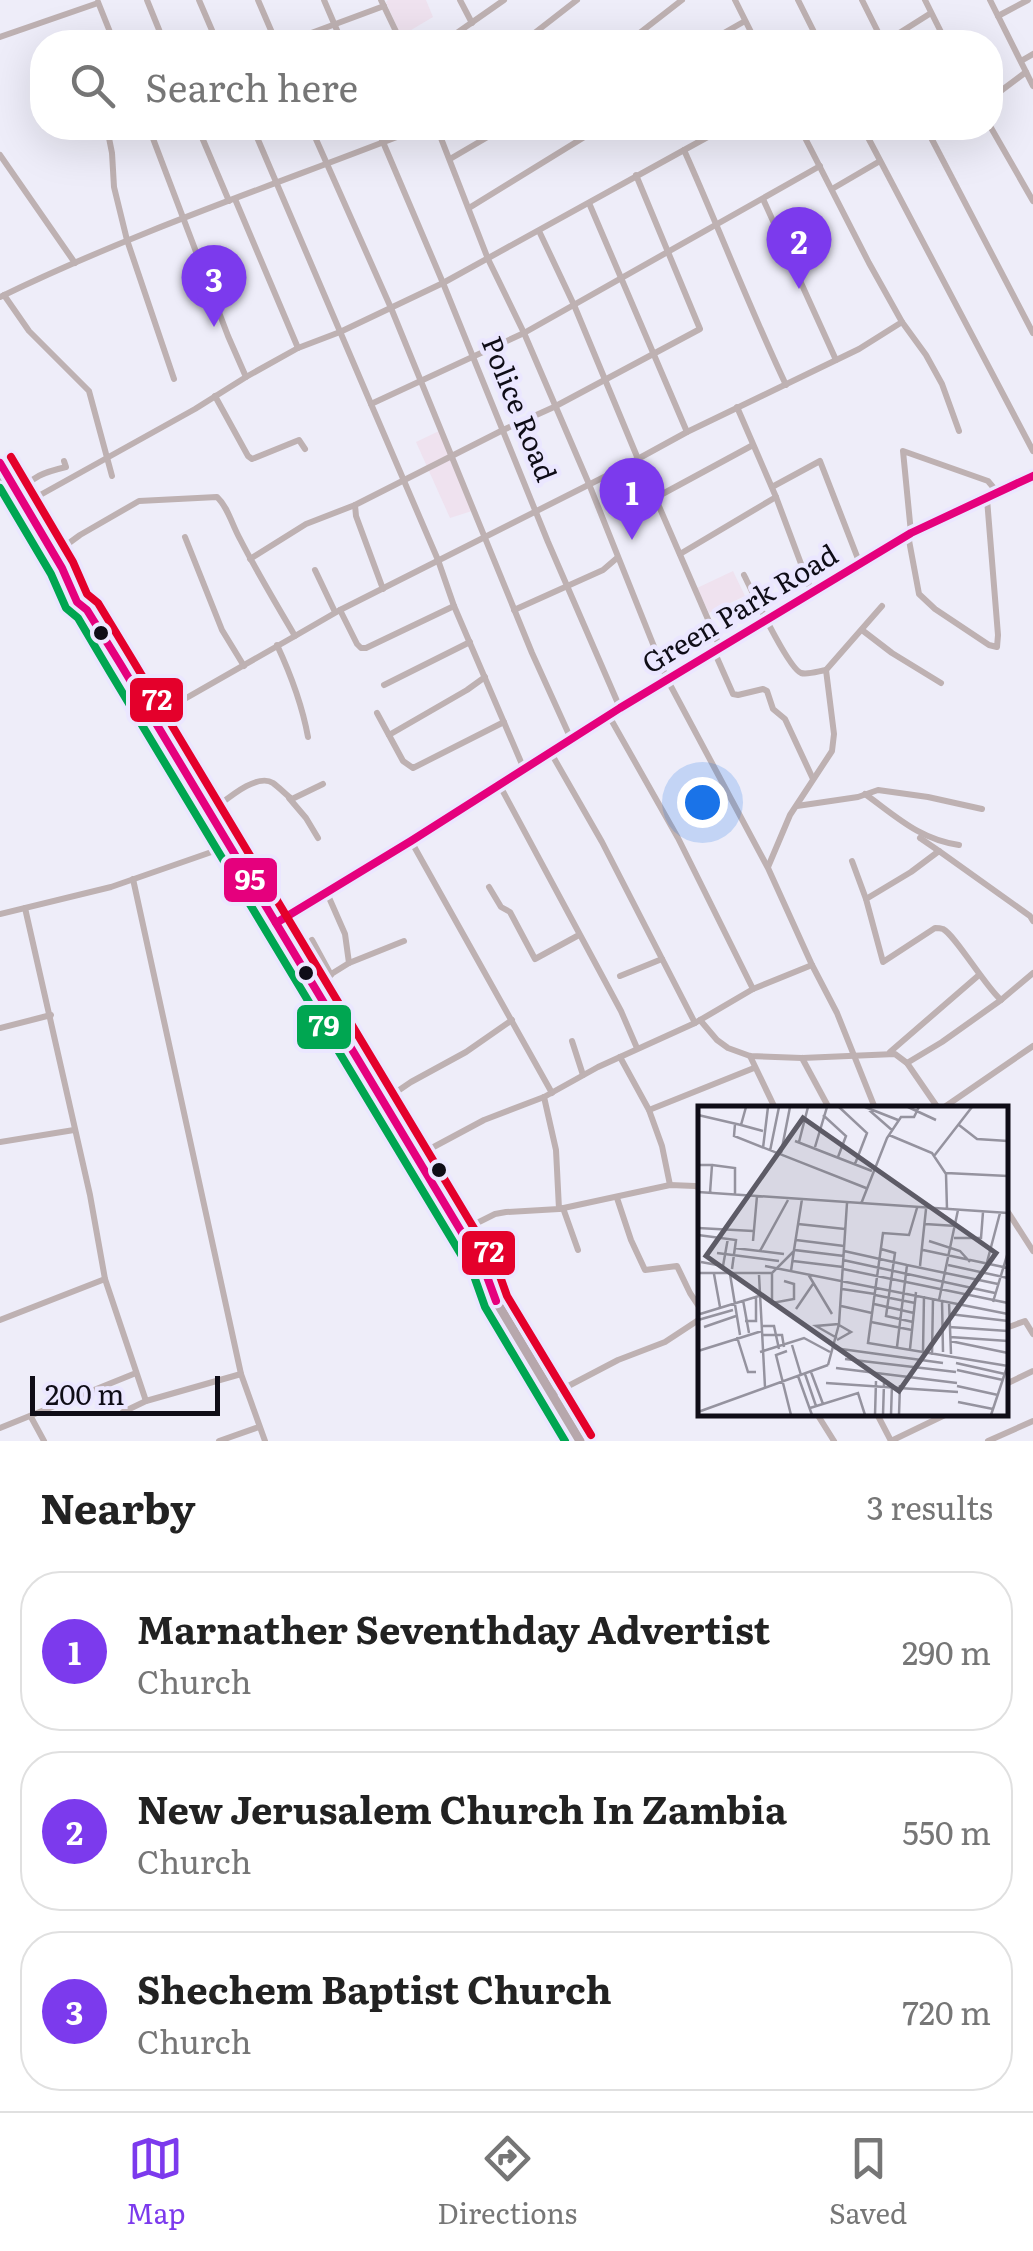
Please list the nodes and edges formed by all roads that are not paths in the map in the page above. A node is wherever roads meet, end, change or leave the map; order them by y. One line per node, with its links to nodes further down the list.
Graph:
1 (147, 0): 23 (street)
2 (199, 0): 24 (street)
3 (258, 0): 25 (street)
4 (324, 0): 21 (street)
5 (460, 0): 20 (street)
6 (504, 0): 20 (street)
7 (578, 0): 30 (street)
8 (682, 0): 31 (street)
9 (735, 0): 19 (street)
10 (798, 0): 34 (street)
11 (862, 0): 35 (street)
12 (925, 0): 17 (street)
13 (990, 0): 18 (street)
14 (1028, 0): 18 (street)
15 (98, 2): 22 (street); 38 (street)
16 (382, 3): 21 (street); 28 (street)
17 (932, 13): 36 (street); 37 (street)
18 (998, 16): 40 (street)
19 (745, 22): 32 (street); 33 (street)
20 (472, 23): 29 (street)
21 (335, 25): 26 (street); 27 (street)
22 (109, 30)
23 (159, 30)
24 (212, 30)
25 (271, 30)
26 (321, 30)
27 (337, 30)
28 (395, 30)
29 (462, 30)
30 (539, 30)
31 (643, 30)
32 (730, 30)
33 (749, 30)
34 (813, 30)
35 (878, 30)
36 (904, 30)
37 (940, 30)
38 (0, 37)
39 (1033, 54): 40 (street)
40 (1021, 61): 41 (street)
41 (1026, 72): 42 (street); 43 (street)
42 (1033, 86)
43 (1003, 89)
44 (109, 140): 76 (street)
45 (154, 140): 73 (street)
46 (204, 140): 69 (street)
47 (257, 140): 66 (street)
48 (316, 140): 63 (street)
49 (388, 140): 58 (street)
50 (442, 140): 61 (street)
51 (483, 140): 61 (street)
52 (579, 140): 72 (street)
53 (702, 140): 59 (street)
54 (806, 140): 64 (street)
55 (869, 140): 62 (street)
56 (932, 140): 88 (street)
57 (998, 140): 70 (street)
58 (383, 142): 63 (street); 81 (street, Police Road)
59 (684, 150): 65 (street); 74 (street)
60 (0, 155): 79 (street)
61 (450, 159): 72 (street)
62 (880, 161): 67 (street); 107 (street)
63 (327, 165): 66 (street); 84 (street)
64 (820, 166): 67 (street); 68 (street)
65 (636, 174): 71 (street); 77 (street)
66 (276, 183): 69 (street); 86 (street)
67 (832, 188): 85 (street)
68 (763, 199): 74 (street); 92 (street)
69 (232, 200): 73 (street); 89 (street)
70 (1033, 202)
71 (589, 204): 75 (street); 80 (street)
72 (469, 208): 78 (street)
73 (185, 219): 76 (street); 93 (street)
74 (718, 224): 77 (street); 97 (street)
75 (539, 231): 78 (street); 83 (street)
76 (126, 240): 79 (street); 94 (street)
77 (669, 253): 80 (street); 90 (street)
78 (488, 259): 81 (street); 87 (street)
79 (75, 264): 82 (street)
80 (621, 280): 83 (street); 90 (street)
81 (444, 283): 84 (street); 91 (street, Police Road)
82 (2, 296): 109 (street)
83 (574, 306): 87 (street); 95 (street)
84 (392, 308): 86 (street); 96 (street)
85 (902, 322): 92 (street); 103 (street)
86 (340, 332): 89 (street); 99 (street)
87 (524, 333): 91 (street); 100 (street)
88 (1033, 333)
89 (298, 348): 93 (street)
90 (652, 354): 95 (street); 104 (street)
91 (474, 357): 96 (street); 102 (street, Police Road)
92 (836, 360): 97 (street)
93 (246, 377): 98 (street)
94 (174, 379)
95 (604, 379): 100 (street); 110 (street)
96 (421, 381): 99 (street); 108 (street)
97 (786, 384): 101 (street)
98 (215, 396): 106 (street); 109 (street)
99 (371, 404): 116 (street)
100 (554, 407): 102 (street); 117 (street)
101 (737, 408): 104 (street); 105 (street)
102 (503, 430): 108 (street); 125 (street, Police Road)
103 (959, 431)
104 (687, 432): 110 (street)
105 (752, 446): 118 (street); 121 (street)
106 (305, 449)
107 (1033, 452)
108 (452, 456): 116 (street); 127 (street)
109 (106, 458): 114 (street); 122 (street)
110 (636, 460): 117 (street); 121 (street)
111 (64, 461): 122 (street)
112 (0, 463): 122 (main road)
113 (0, 476): 169 (main road)
114 (112, 476)
115 (1033, 476): 119 (street, Green Park Road)
116 (404, 480): 124 (street); 133 (street)
117 (589, 484): 125 (street); 131 (street)
118 (772, 488): 120 (street); 134 (street)
119 (998, 492): 123 (street, Green Park Road); 126 (street)
120 (776, 497): 130 (street); 139 (street)
121 (655, 498): 130 (street)
122 (22, 499): 129 (main road)
123 (986, 499): 126 (street, Green Park Road); 126 (street)
124 (354, 506): 132 (street); 138 (street)
125 (536, 511): 127 (street); 137 (street, Police Road)
126 (910, 534): 134 (street, Green Park Road)
127 (484, 536): 133 (street); 142 (street)
128 (185, 537): 150 (street)
129 (54, 554): 132 (street); 159 (main road)
130 (680, 554): 149 (street)
131 (617, 558): 137 (street); 153 (street)
132 (250, 559): 146 (street)
133 (438, 560): 138 (street); 140 (street)
134 (860, 564): 139 (street, Green Park Road)
135 (314, 570): 143 (street)
136 (744, 575): 144 (street)
137 (568, 587): 142 (street); 156 (street, Police Road)
138 (383, 588): 143 (street)
139 (812, 593): 144 (street, Green Park Road)
140 (454, 606): 143 (street); 147 (street)
141 (882, 606): 145 (street)
142 (514, 610): 163 (street)
143 (338, 611): 146 (street)
144 (766, 620): 149 (street, Green Park Road); 151 (street)
145 (862, 630): 151 (street); 154 (street)
146 (295, 636): 148 (street)
147 (470, 642): 152 (street); 155 (street)
148 (278, 646): 150 (street); 162 (street)
149 (717, 649): 153 (street, Green Park Road); 166 (street)
150 (244, 666): 159 (street)
151 (826, 670): 166 (street)
152 (484, 677): 160 (street); 161 (street)
153 (667, 680): 156 (street, Green Park Road); 182 (street)
154 (941, 683)
155 (384, 685)
156 (620, 708): 158 (street, Green Park Road)
157 (376, 713): 161 (street)
158 (608, 716): 163 (street, Green Park Road); 204 (street)
159 (152, 718): 169 (main road)
160 (504, 722): 161 (street); 165 (street)
161 (389, 735)
162 (308, 736)
163 (571, 740): 164 (street, Green Park Road)
164 (551, 753): 165 (street, Green Park Road); 196 (street)
165 (524, 768): 168 (street, Green Park Road)
166 (813, 779): 172 (street)
167 (322, 784): 171 (street)
168 (499, 784): 177 (street, Green Park Road); 193 (street)
169 (188, 786): 174 (main road); 179 (main road)
170 (865, 794): 172 (street); 173 (street); 178 (street)
171 (288, 797): 174 (street); 176 (street)
172 (796, 806): 182 (street)
173 (982, 808)
174 (209, 813): 179 (main road)
175 (896, 820): 180 (street)
176 (318, 838)
177 (411, 842): 185 (street, Green Park Road); 207 (street)
178 (959, 846)
179 (225, 847): 183 (street); 192 (main road); 203 (main road)
180 (939, 851): 186 (street); 189 (street)
181 (852, 861): 186 (street)
182 (768, 868): 198 (street)
183 (133, 880): 188 (street); 251 (street)
184 (489, 887): 193 (street)
185 (327, 893): 192 (street, Green Park Road); 197 (street)
186 (866, 900): 201 (street)
187 (1033, 904): 189 (street)
188 (25, 908): 190 (street); 206 (street)
189 (1021, 910): 191 (street)
190 (0, 914)
191 (1033, 920)
192 (276, 924): 203 (main road)
193 (579, 936): 212 (street)
194 (312, 940): 200 (street)
195 (404, 941): 197 (street)
196 (662, 959): 202 (street); 208 (street)
197 (349, 963): 200 (street)
198 (812, 965): 204 (street); 216 (street)
199 (1033, 973): 205 (street)
200 (331, 975): 203 (street)
201 (978, 975): 205 (street); 213 (street)
202 (620, 976)
203 (310, 987): 223 (main road); 233 (main road)
204 (753, 988): 208 (street)
205 (1001, 1000): 218 (street)
206 (51, 1015): 209 (street); 230 (street)
207 (512, 1020): 221 (street); 222 (street)
208 (698, 1022): 212 (street); 215 (street)
209 (0, 1028)
210 (572, 1041): 220 (street)
211 (1033, 1046): 228 (street)
212 (637, 1048): 214 (street)
213 (889, 1053): 216 (street); 218 (street)
214 (620, 1056): 220 (street); 229 (street)
215 (750, 1056): 217 (street); 219 (street)
216 (853, 1057): 217 (street); 226 (street)
217 (802, 1058): 225 (street)
218 (907, 1064): 227 (street)
219 (754, 1068): 224 (street); 229 (street)
220 (584, 1075): 222 (street)
221 (396, 1092): 223 (street); 232 (street)
222 (548, 1095): 232 (street); 237 (street)
223 (382, 1102): 233 (main road)
224 (774, 1106)
225 (828, 1106)
226 (874, 1106)
227 (939, 1106)
228 (944, 1106)
229 (650, 1110): 234 (street)
230 (74, 1130): 231 (street); 242 (street)
231 (0, 1142)
232 (430, 1149): 233 (street)
233 (412, 1159): 239 (main road); 243 (main road)
234 (670, 1185): 235 (street); 236 (street)
235 (698, 1187)
236 (617, 1198): 237 (street); 244 (street)
237 (561, 1209): 239 (street); 240 (street)
238 (1008, 1212): 241 (street)
239 (461, 1232): 243 (main road)
240 (578, 1250)
241 (1033, 1251)
242 (104, 1280): 245 (street); 250 (street)
243 (496, 1301): 253 (main road)
244 (698, 1304)
245 (0, 1320)
246 (698, 1320): 253 (street)
247 (1008, 1327): 248 (street)
248 (1033, 1334)
249 (1033, 1371): 252 (street)
250 (136, 1373): 254 (street); 259 (street)
251 (241, 1374): 254 (street); 261 (street)
252 (1008, 1383)
253 (553, 1394): 266 (main road)
254 (146, 1402): 255 (street)
255 (123, 1412)
256 (818, 1416): 267 (street)
257 (878, 1416): 268 (street)
258 (943, 1416): 268 (street)
259 (32, 1417): 262 (street); 263 (street)
260 (1033, 1420): 269 (street)
261 (259, 1427): 264 (street); 265 (street)
262 (0, 1428)
263 (44, 1441)
264 (219, 1441)
265 (264, 1441)
266 (580, 1441)
267 (834, 1441)
268 (891, 1441)
269 (988, 1441)

